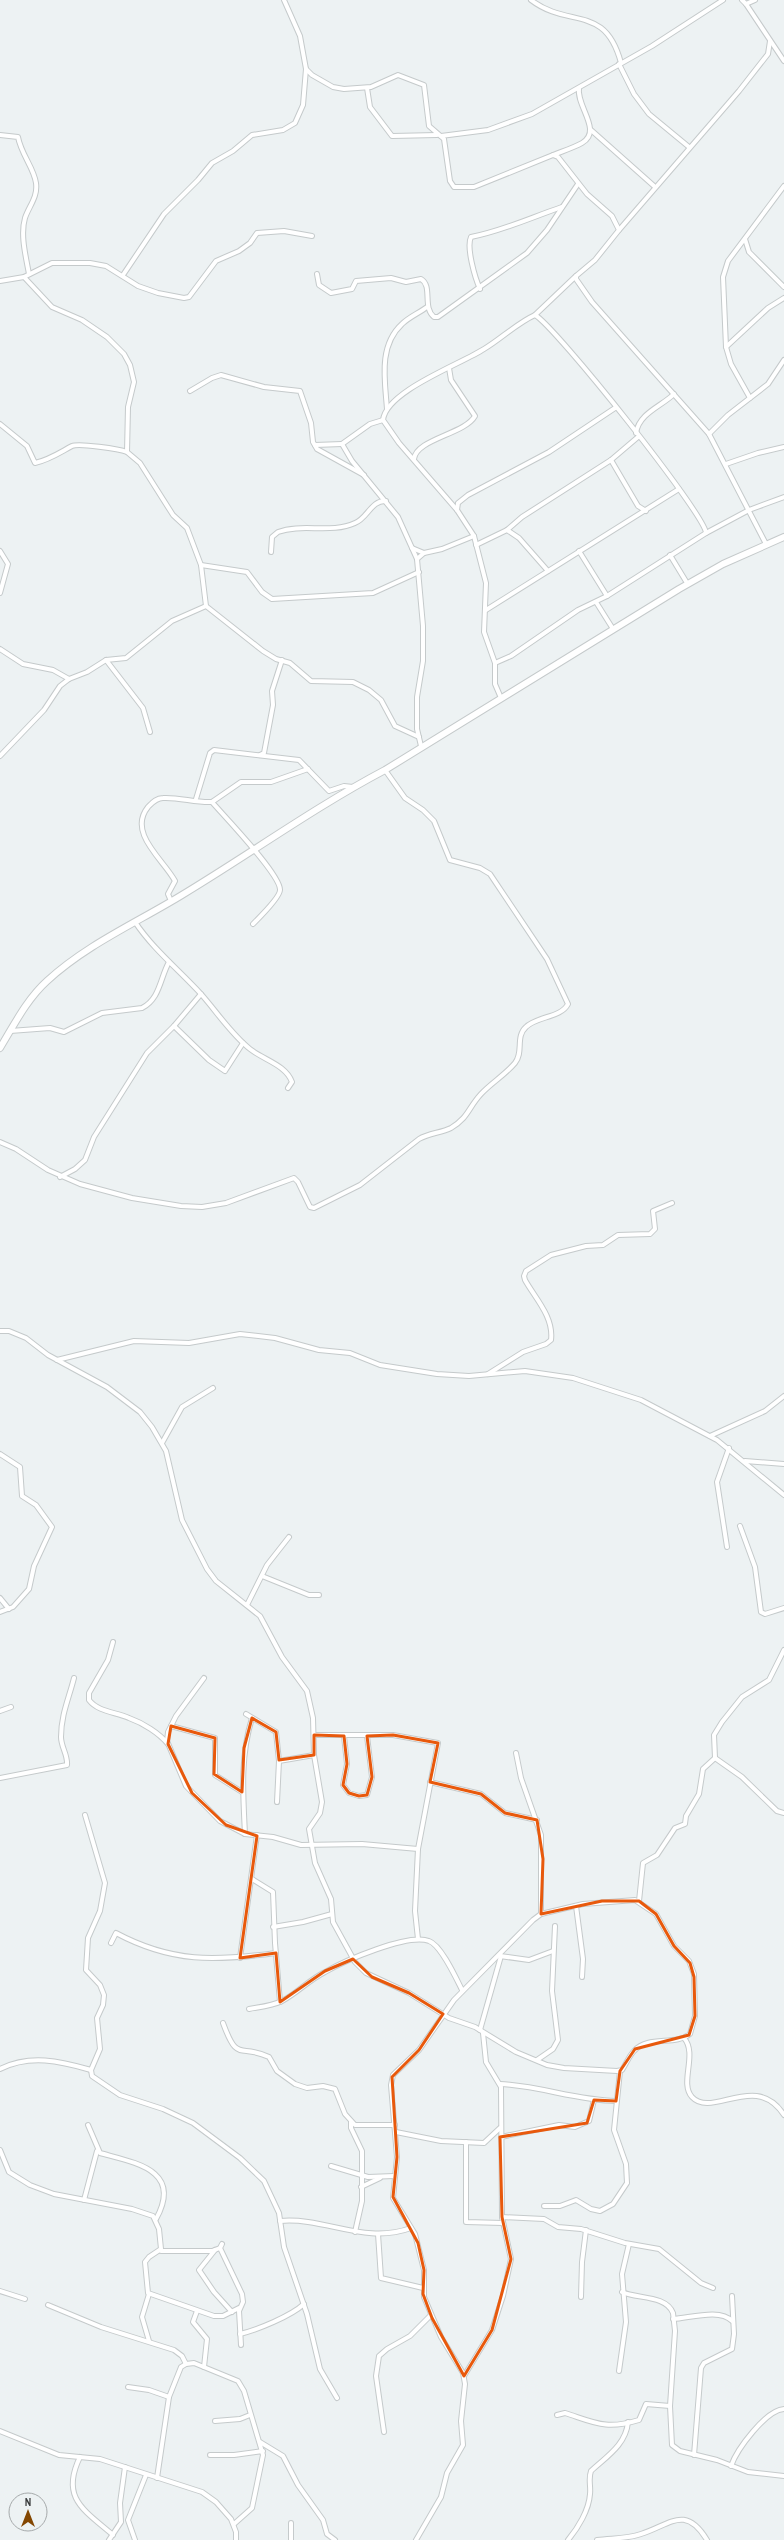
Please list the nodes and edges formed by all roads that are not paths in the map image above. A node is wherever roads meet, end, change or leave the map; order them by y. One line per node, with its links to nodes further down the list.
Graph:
1 (284, 0): 12 (street)
2 (532, 0): 11 (street)
3 (723, 0): 11 (street)
4 (742, 0): 6 (street)
5 (755, 0): 6 (street)
6 (746, 4): 7 (street)
7 (770, 41): 8 (street); 9 (street)
8 (775, 50): 9 (street); 10 (street)
9 (768, 54): 18 (street)
10 (784, 61)
11 (620, 64): 14 (street); 18 (street)
12 (306, 70): 13 (street); 29 (street)
13 (367, 88): 17 (street); 17 (street)
14 (580, 88): 15 (street); 17 (street)
15 (592, 130): 19 (street); 21 (street)
16 (0, 135): 27 (street)
17 (439, 136): 19 (street)
18 (689, 147): 21 (street)
19 (553, 155): 20 (street)
20 (578, 184): 23 (street); 24 (street)
21 (654, 186): 24 (street)
22 (784, 186): 26 (street)
23 (562, 207): 34 (street); 34 (street)
24 (618, 230): 30 (street)
25 (312, 236): 29 (street)
26 (745, 239): 33 (street); 38 (street)
27 (29, 274): 29 (street); 31 (street)
28 (317, 274): 36 (street)
29 (123, 275)
30 (576, 276): 37 (street); 42 (street)
31 (24, 278): 32 (street); 53 (street)
32 (0, 281)
33 (784, 287)
34 (480, 289): 36 (street)
35 (784, 298): 38 (street)
36 (427, 307): 45 (street)
37 (535, 315): 40 (street); 44 (street)
38 (726, 347): 43 (street)
39 (784, 360): 43 (street)
40 (449, 368): 45 (street); 54 (street)
41 (190, 392): 51 (street)
42 (674, 394): 48 (street); 49 (street)
43 (750, 398): 48 (street)
44 (615, 408): 49 (street); 62 (street)
45 (387, 409): 46 (street)
46 (383, 420): 50 (street); 54 (street)
47 (0, 424): 53 (street)
48 (709, 434): 56 (street)
49 (637, 435): 55 (street); 58 (street)
50 (342, 444): 51 (street); 57 (street)
51 (315, 446): 57 (street)
52 (784, 447): 56 (street)
53 (127, 452): 79 (street)
54 (414, 459): 62 (street)
55 (611, 460): 61 (street); 66 (street)
56 (726, 464): 63 (street)
57 (365, 476): 60 (street)
58 (679, 489): 64 (street); 67 (street)
59 (784, 497): 63 (street)
60 (386, 501): 72 (street); 75 (street)
61 (638, 506): 64 (street); 65 (street)
62 (457, 510): 68 (street)
63 (749, 510): 67 (street); 70 (street)
64 (646, 511): 65 (street)
65 (638, 516): 74 (street)
66 (507, 530): 71 (street); 80 (street)
67 (706, 533): 77 (street)
68 (474, 536): 71 (street); 76 (street)
69 (784, 537): 70 (main road)
70 (766, 544): 82 (main road)
71 (476, 545): 87 (street)
72 (412, 548): 76 (street); 78 (street)
73 (0, 551): 83 (street)
74 (579, 551): 80 (street); 84 (street)
75 (271, 552)
76 (424, 553): 78 (street)
77 (670, 555): 82 (street); 84 (street)
78 (417, 559): 81 (street)
79 (201, 565): 81 (street); 86 (street)
80 (548, 571): 87 (street)
81 (420, 572): 96 (street)
82 (687, 584): 88 (main road)
83 (0, 593)
84 (607, 596): 85 (street)
85 (596, 602): 88 (street); 92 (street)
86 (206, 606): 90 (street); 91 (street)
87 (486, 610): 92 (street)
88 (613, 629): 94 (main road)
89 (0, 649): 93 (street)
90 (106, 660): 93 (street); 95 (street)
91 (282, 660): 96 (street); 98 (street)
92 (495, 663): 94 (street)
93 (69, 679): 99 (street)
94 (501, 698): 97 (main road)
95 (150, 732)
96 (419, 737): 97 (street)
97 (421, 746): 101 (main road)
98 (260, 755): 100 (street); 103 (street)
99 (0, 756)
100 (308, 769): 102 (street); 104 (street)
101 (385, 770): 102 (main road); 117 (street)
102 (353, 787): 105 (main road)
103 (196, 800): 104 (street); 106 (street)
104 (212, 802): 105 (street)
105 (255, 850): 106 (main road); 108 (street)
106 (172, 901): 107 (main road)
107 (134, 922): 109 (street); 112 (main road)
108 (253, 924)
109 (169, 962): 110 (street); 112 (street)
110 (201, 994): 111 (street); 113 (street)
111 (174, 1026): 113 (street); 117 (street)
112 (10, 1031): 114 (main road)
113 (243, 1043): 115 (street)
114 (0, 1048)
115 (288, 1088)
116 (0, 1142): 117 (street)
117 (60, 1176)
118 (672, 1203): 121 (street)
119 (0, 1331): 120 (street)
120 (57, 1360): 121 (street); 125 (street)
121 (488, 1375): 124 (street)
122 (213, 1388): 125 (street)
123 (784, 1396): 124 (street)
124 (710, 1436): 126 (street)
125 (162, 1443): 137 (street)
126 (729, 1448): 128 (street); 133 (street)
127 (0, 1454): 139 (street)
128 (744, 1461): 129 (street); 130 (street)
129 (784, 1464)
130 (784, 1495)
131 (740, 1526): 138 (street)
132 (289, 1536): 134 (street)
133 (728, 1547)
134 (262, 1576): 135 (street); 137 (street)
135 (319, 1595)
136 (0, 1598): 139 (street)
137 (247, 1605): 150 (street)
138 (784, 1608)
139 (9, 1609): 140 (street)
140 (0, 1612)
141 (113, 1642): 153 (street)
142 (784, 1652): 156 (street)
143 (74, 1678): 158 (street)
144 (204, 1678): 149 (street)
145 (11, 1708): 146 (street)
146 (0, 1711)
147 (246, 1714): 148 (street)
148 (252, 1718): 157 (street); 160 (street)
149 (171, 1726): 153 (street); 160 (street)
150 (314, 1735): 151 (street); 155 (street)
151 (344, 1736): 152 (street); 152 (street)
152 (367, 1736): 159 (street)
153 (168, 1744): 165 (street)
154 (516, 1753): 164 (street)
155 (314, 1755): 157 (street); 167 (street)
156 (715, 1758): 162 (street); 170 (street)
157 (280, 1761): 161 (street)
158 (0, 1778)
159 (430, 1782): 164 (street); 168 (street)
160 (242, 1792): 165 (street)
161 (277, 1802)
162 (784, 1813)
163 (85, 1815): 193 (street)
164 (537, 1820): 173 (street)
165 (245, 1834): 166 (street)
166 (257, 1835): 167 (street); 169 (street)
167 (312, 1846): 168 (street); 172 (street)
168 (418, 1849): 176 (street)
169 (252, 1879): 175 (street); 181 (street)
170 (639, 1902): 171 (street); 190 (street)
171 (576, 1906): 173 (street); 183 (street)
172 (332, 1914): 175 (street); 182 (street)
173 (542, 1914): 180 (street)
174 (555, 1926): 178 (street)
175 (274, 1927): 179 (street)
176 (418, 1939): 182 (street); 184 (street)
177 (111, 1943): 181 (street)
178 (553, 1951): 180 (street); 191 (street)
179 (276, 1953): 181 (street); 185 (street)
180 (500, 1955): 184 (street); 189 (street)
181 (240, 1958)
182 (354, 1959): 185 (street); 187 (street)
183 (582, 1977)
184 (462, 1990): 187 (street)
185 (280, 2002): 186 (street)
186 (249, 2009)
187 (443, 2014): 189 (street); 201 (street)
188 (223, 2023): 199 (street)
189 (482, 2031): 191 (street); 195 (street)
190 (684, 2038): 194 (street); 198 (street)
191 (537, 2060): 194 (street)
192 (0, 2069): 193 (street)
193 (91, 2070): 217 (street)
194 (620, 2071): 197 (street)
195 (500, 2084): 196 (street); 202 (street)
196 (594, 2100): 197 (street); 204 (street)
197 (616, 2101): 214 (street)
198 (784, 2115)
199 (351, 2122): 201 (street); 209 (street)
200 (88, 2125): 207 (street)
201 (395, 2125): 203 (street)
202 (500, 2128): 204 (street); 205 (street)
203 (396, 2132): 205 (street); 210 (street)
204 (501, 2137): 215 (street)
205 (466, 2142): 218 (street)
206 (0, 2150): 213 (street)
207 (97, 2151): 213 (street); 216 (street)
208 (331, 2166): 209 (street)
209 (361, 2176): 211 (street); 212 (street)
210 (394, 2176): 211 (street); 219 (street)
211 (381, 2178): 212 (street)
212 (362, 2187): 221 (street)
213 (84, 2200): 216 (street)
214 (544, 2206)
215 (502, 2218): 218 (street); 220 (street)
216 (156, 2219): 225 (street)
217 (280, 2221): 221 (street); 234 (street)
218 (503, 2223): 248 (street)
219 (411, 2228): 222 (street); 226 (street)
220 (586, 2230): 223 (street); 232 (street)
221 (355, 2232): 222 (street)
222 (378, 2234): 226 (street)
223 (629, 2244): 227 (street); 229 (street)
224 (219, 2247): 225 (street); 236 (street); 238 (street)
225 (161, 2251): 230 (street)
226 (423, 2288): 239 (street)
227 (713, 2288)
228 (0, 2291): 233 (street)
229 (622, 2292): 240 (street); 247 (street)
230 (149, 2294): 237 (street); 243 (street)
231 (732, 2296): 241 (street)
232 (581, 2297)
233 (25, 2299)
234 (304, 2304): 242 (street); 251 (street)
235 (48, 2305): 243 (street)
236 (239, 2308): 238 (street); 242 (street)
237 (197, 2311): 238 (street); 246 (street)
238 (232, 2312)
239 (431, 2315): 248 (street); 259 (street)
240 (673, 2319): 241 (street); 252 (street)
241 (732, 2321): 263 (street)
242 (240, 2334): 244 (street)
243 (149, 2341): 245 (street)
244 (241, 2345)
245 (186, 2364): 246 (street); 250 (street)
246 (204, 2368): 254 (street)
247 (619, 2372)
248 (464, 2376): 278 (street)
249 (128, 2387): 250 (street)
250 (169, 2397): 269 (street)
251 (337, 2398)
252 (670, 2406): 257 (street); 263 (street)
253 (784, 2409): 265 (street)
254 (250, 2415): 256 (street); 260 (street)
255 (557, 2415): 257 (street)
256 (215, 2421)
257 (628, 2422): 279 (street)
258 (0, 2432): 264 (street)
259 (384, 2432)
260 (260, 2442): 261 (street); 277 (street)
261 (263, 2450): 262 (street); 271 (street)
262 (210, 2455)
263 (694, 2455): 265 (street)
264 (80, 2457): 266 (street); 272 (street)
265 (731, 2466): 268 (street)
266 (125, 2467): 267 (street); 272 (street)
267 (146, 2475): 269 (street); 273 (street)
268 (784, 2476)
269 (157, 2478): 271 (street)
270 (291, 2523): 276 (street)
271 (234, 2524): 275 (street)
272 (113, 2535): 274 (street)
273 (133, 2539)
274 (109, 2540)
275 (236, 2540)
276 (291, 2540)
277 (335, 2540)
278 (416, 2540)
279 (568, 2540)
280 (597, 2540): 281 (street)
281 (707, 2540)

